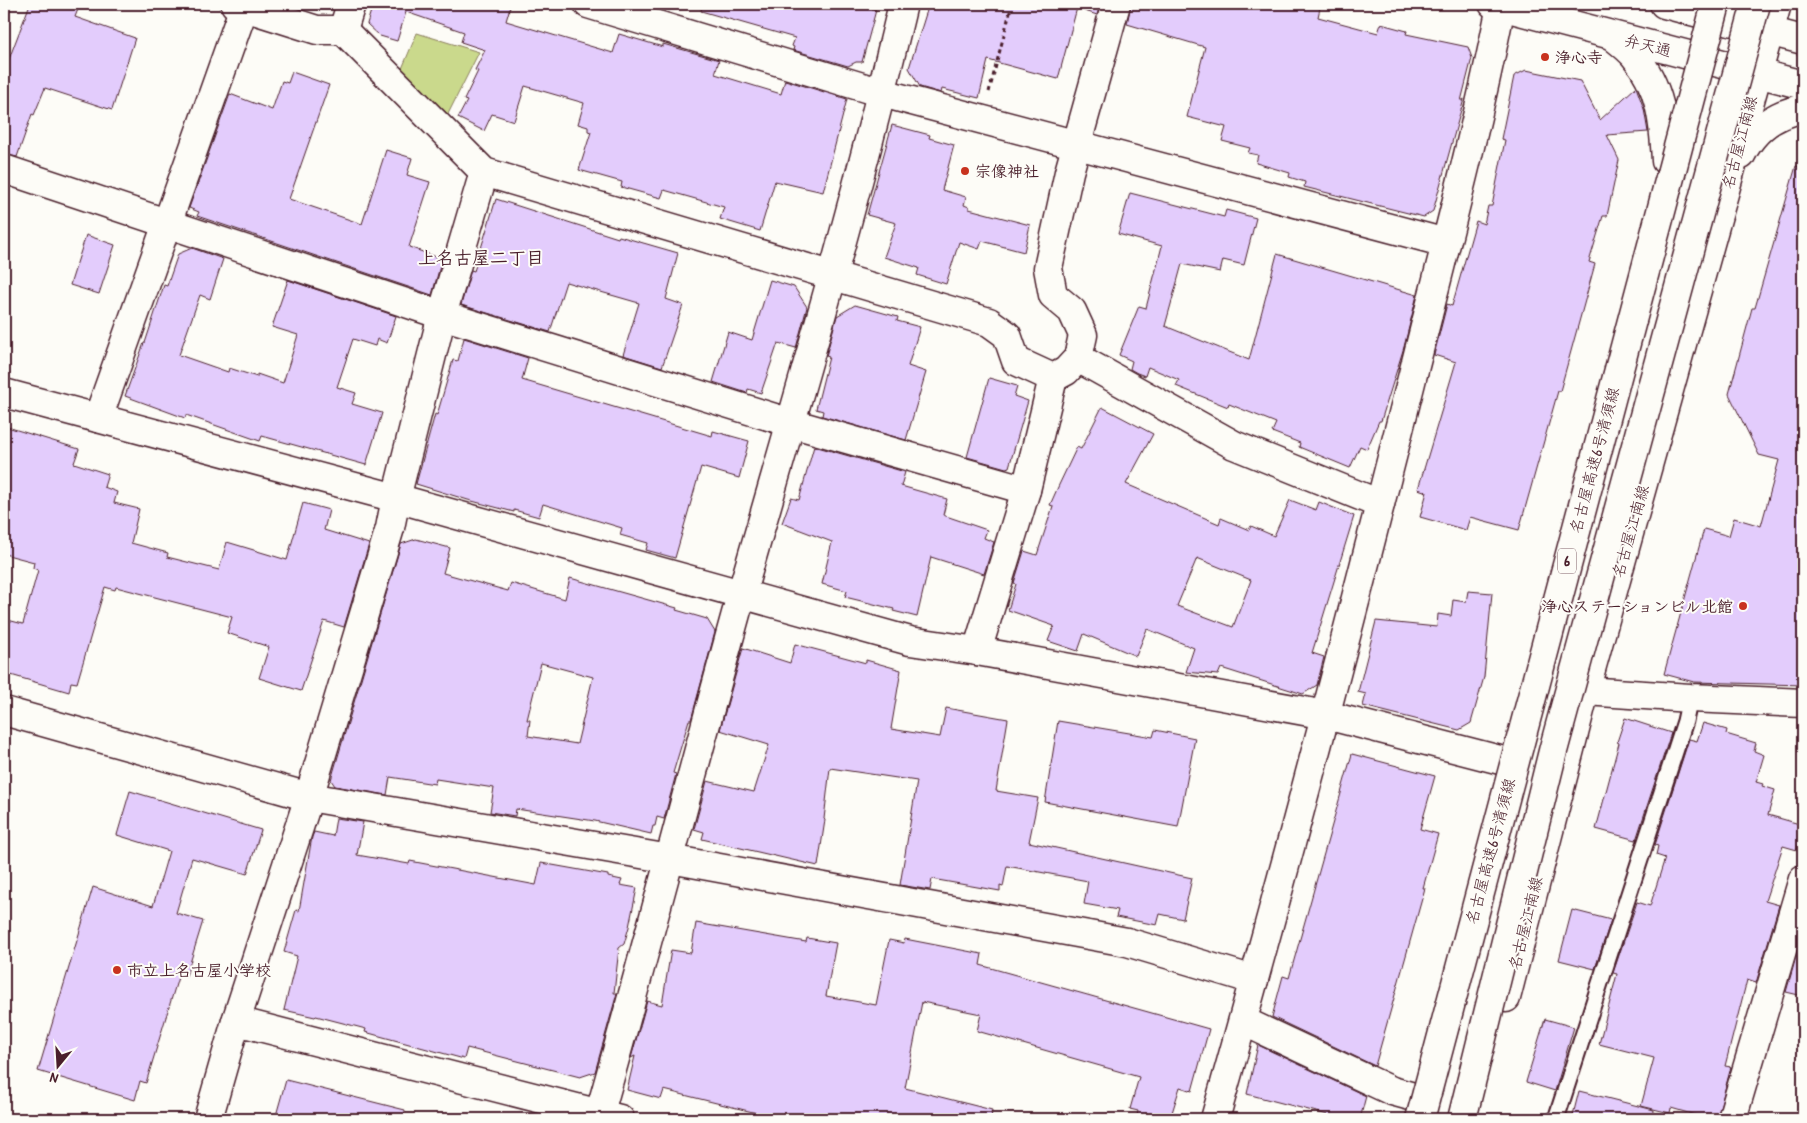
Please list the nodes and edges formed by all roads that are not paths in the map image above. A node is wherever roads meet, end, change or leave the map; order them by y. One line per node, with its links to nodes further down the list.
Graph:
1 (351, 4): 11 (main road)
2 (588, 4): 18 (main road)
3 (903, 4): 18 (main road)
4 (1116, 4): 20 (main road)
5 (1664, 4): 10 (main road)
6 (1756, 4): 55 (main road, bridge)
7 (1777, 4): 12 (main road, 名古屋江南線)
8 (239, 5): 11 (main road); 25 (main road)
9 (1497, 5): 13 (main road, 弁天通); 26 (main road)
10 (1709, 7): 12 (main road); 15 (main road); 51 (main road, 名古屋高速6号清須線 / 6, bridge)
11 (343, 30): 23 (main road)
12 (1769, 32): 14 (main road); 16 (main road, 名古屋江南線)
13 (1614, 37): 15 (main road, 弁天通); 21 (main road)
14 (1803, 40)
15 (1693, 56): 16 (main road, 弁天通); 21 (main road)
16 (1758, 73): 17 (main road, 弁天通); 24 (main road, 名古屋江南線)
17 (1803, 85)
18 (882, 93): 20 (main road); 27 (main road)
19 (1803, 109): 24 (main road)
20 (1076, 144): 26 (main road); 29 (main road)
21 (1666, 161): 44 (main road)
22 (4, 169): 25 (main road)
23 (484, 172): 27 (main road); 28 (main road)
24 (1730, 177): 39 (main road, 名古屋江南線)
25 (167, 222): 28 (main road); 32 (main road)
26 (1446, 243): 36 (main road)
27 (832, 276): 30 (main road); 33 (main road)
28 (442, 315): 33 (main road); 35 (main road)
29 (1078, 358): 30 (main road); 36 (main road)
30 (1053, 378): 34 (main road)
31 (4, 393): 32 (main road)
32 (98, 418): 35 (main road)
33 (791, 423): 34 (main road); 37 (main road)
34 (1026, 490): 38 (main road)
35 (396, 498): 37 (main road); 45 (main road)
36 (1380, 504): 43 (main road)
37 (742, 595): 38 (main road); 46 (main road)
38 (977, 651): 43 (main road)
39 (1585, 691): 40 (main road); 56 (main road, 名古屋江南線)
40 (1690, 698): 41 (main road); 57 (lane)
41 (1803, 703)
42 (4, 711): 45 (main road)
43 (1326, 715): 44 (main road); 48 (main road)
44 (1504, 760): 51 (main road)
45 (309, 797): 46 (main road); 49 (main road)
46 (670, 859): 48 (main road); 52 (main road)
47 (1803, 879): 58 (main road)
48 (1254, 980): 50 (main road)
49 (236, 1021): 52 (main road); 53 (main road)
50 (1243, 1021): 51 (main road); 54 (main road)
51 (1414, 1112)
52 (605, 1118)
53 (208, 1119)
54 (1215, 1119)
55 (1462, 1119)
56 (1474, 1119)
57 (1556, 1119)
58 (1732, 1119)

